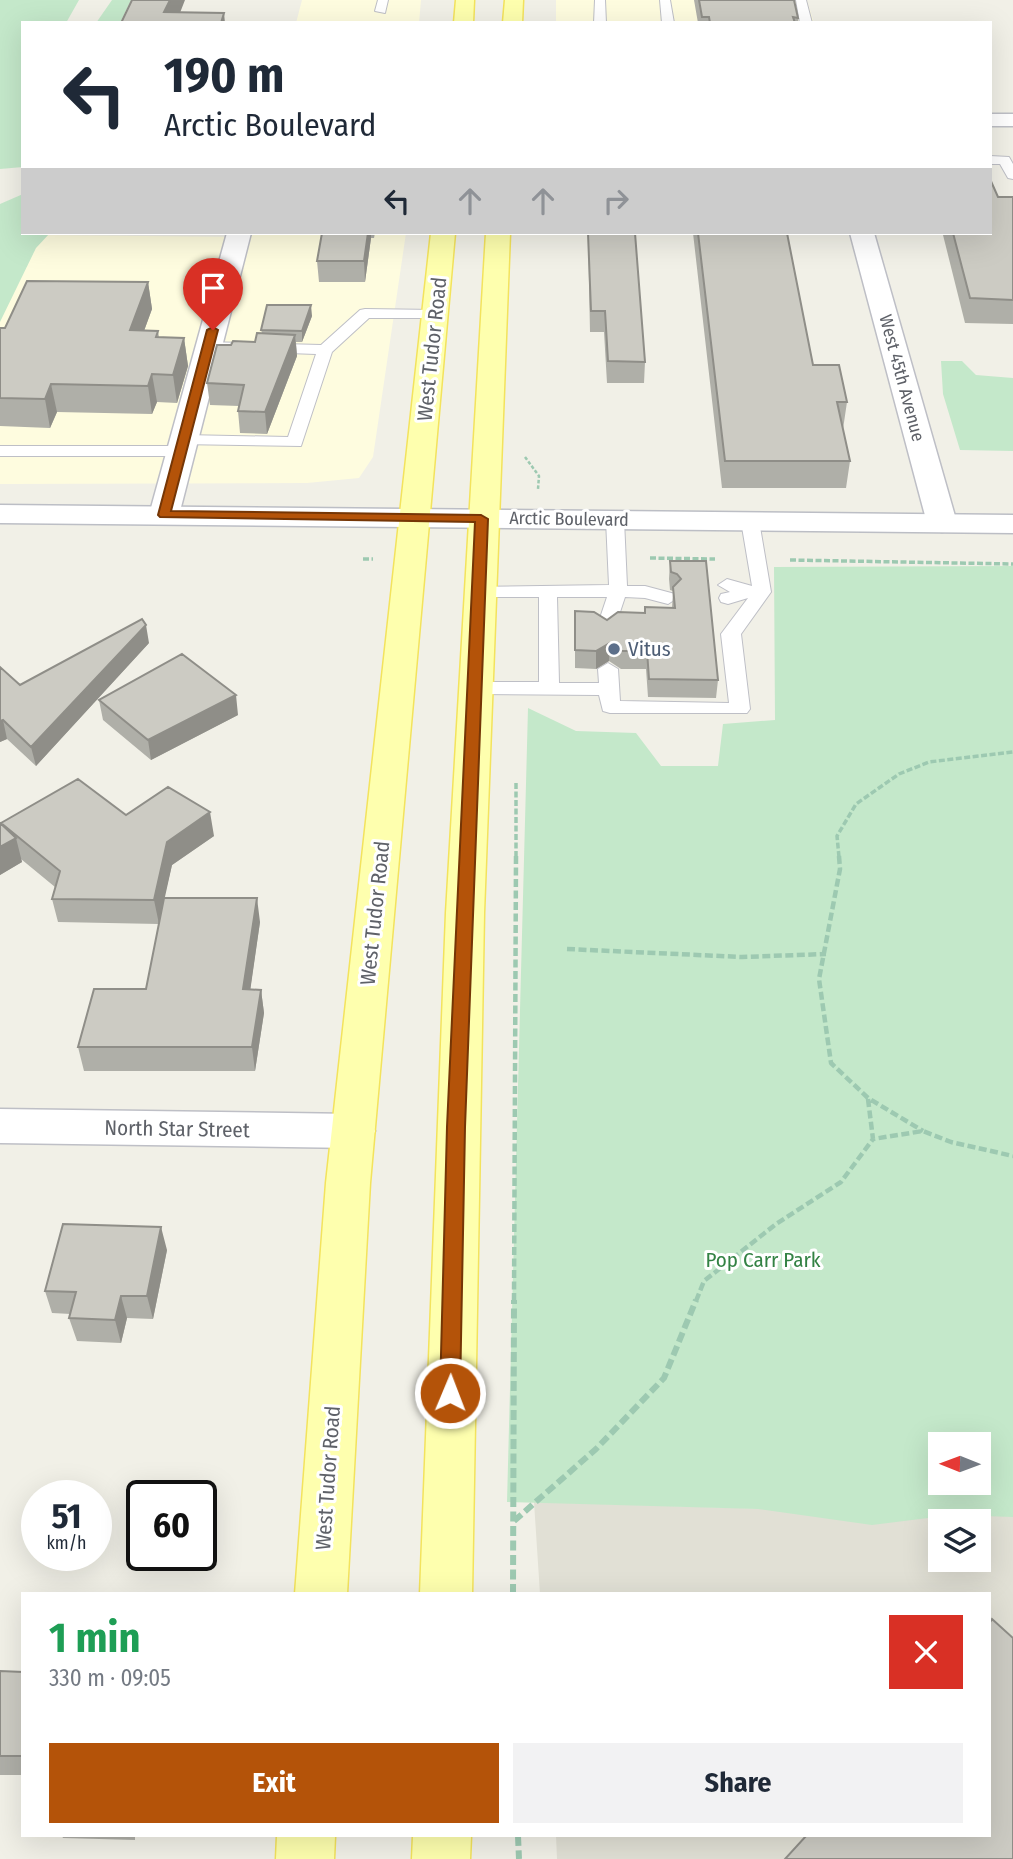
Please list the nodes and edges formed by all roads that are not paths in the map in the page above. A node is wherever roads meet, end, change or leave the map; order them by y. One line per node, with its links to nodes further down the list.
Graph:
1 (465, 0): 6 (main road)
2 (514, 0): 7 (main road)
3 (600, 0): 8 (lane)
4 (665, 0): 9 (lane)
5 (800, 0): 10 (lane)
6 (463, 21)
7 (512, 21)
8 (600, 21)
9 (668, 21)
10 (805, 21)
11 (992, 120): 12 (street)
12 (1013, 120)
13 (992, 160): 14 (lane)
14 (1013, 175)
15 (238, 235): 20 (street)
16 (443, 235): 19 (main road, West Tudor Road)
17 (498, 235): 27 (main road)
18 (863, 235): 30 (street, West 45th Avenue)
19 (435, 314): 21 (lane); 26 (main road, West Tudor Road)
20 (209, 345): 21 (lane); 22 (street)
21 (325, 349): 22 (lane)
22 (183, 445): 23 (lane); 25 (street)
23 (0, 451)
24 (0, 514): 25 (street, Arctic Boulevard)
25 (164, 515): 26 (street, Arctic Boulevard)
26 (415, 518): 27 (street, Arctic Boulevard); 42 (main road, West Tudor Road)
27 (481, 519): 28 (street, Arctic Boulevard); 32 (main road)
28 (615, 520): 29 (street, Arctic Boulevard); 34 (lane)
29 (750, 521): 30 (street, Arctic Boulevard); 37 (lane)
30 (942, 523): 31 (street, Arctic Boulevard)
31 (1013, 524)
32 (478, 591): 33 (lane); 39 (main road)
33 (548, 591): 34 (lane); 40 (lane)
34 (618, 591): 35 (lane); 38 (lane)
35 (668, 591)
36 (728, 592): 37 (lane)
37 (756, 592): 40 (lane)
38 (605, 630)
39 (474, 688): 40 (lane); 44 (main road)
40 (549, 689)
41 (0, 1126): 42 (street, North Star Street)
42 (354, 1132): 43 (main road, West Tudor Road)
43 (321, 1592)
44 (446, 1592)
45 (306, 1837): 47 (main road)
46 (442, 1837): 48 (main road)
47 (305, 1859)
48 (441, 1859)

